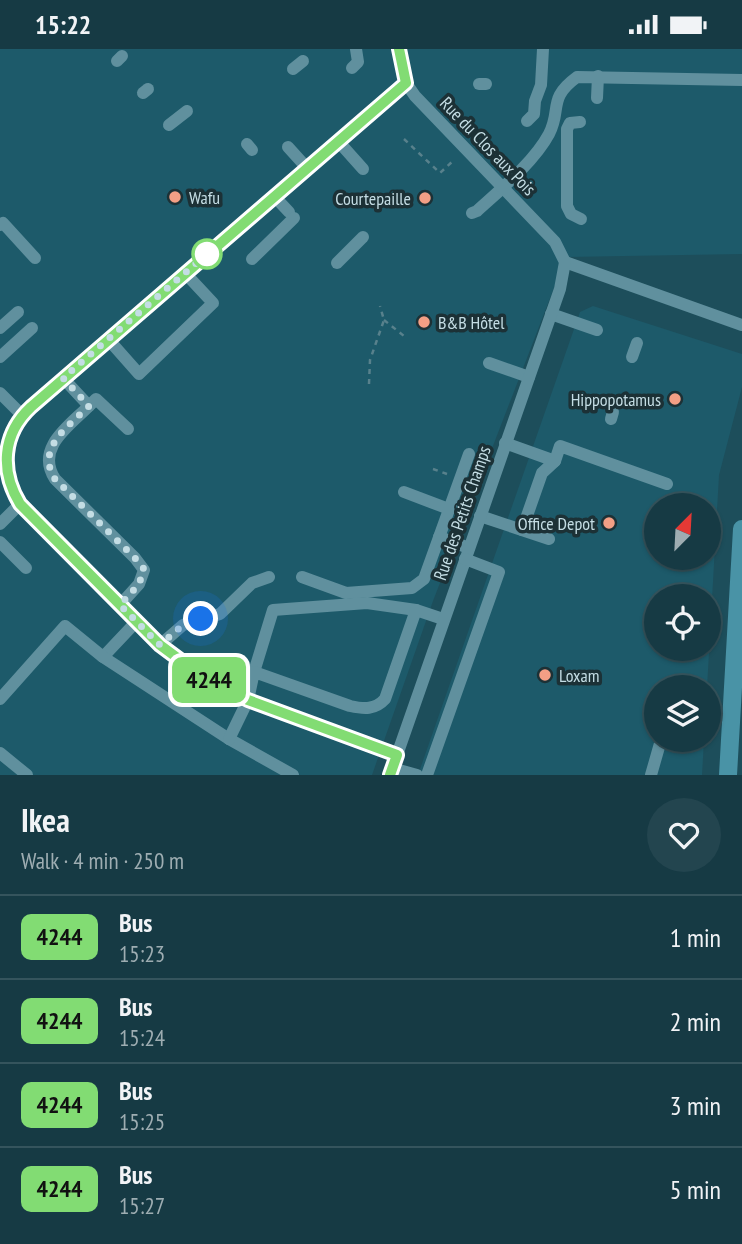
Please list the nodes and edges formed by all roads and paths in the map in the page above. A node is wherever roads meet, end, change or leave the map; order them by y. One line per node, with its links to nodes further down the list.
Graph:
1 (356, 49): 4 (street)
2 (399, 49): 7 (street, Rue du Clos aux Pois)
3 (543, 49): 8 (street)
4 (352, 68)
5 (598, 76): 6 (street); 9 (street); 10 (street)
6 (742, 80)
7 (406, 83): 16 (street); 21 (street, Rue du Clos aux Pois)
8 (538, 85): 9 (street); 12 (street)
9 (562, 91): 21 (street)
10 (597, 99)
11 (187, 111): 14 (street)
12 (527, 121)
13 (580, 122): 24 (street)
14 (169, 125)
15 (404, 139): 18 (path)
16 (338, 141): 19 (street); 20 (street)
17 (288, 147): 19 (street)
18 (454, 160)
19 (307, 168): 22 (street)
20 (363, 169)
21 (503, 187): 23 (street); 29 (street, Rue du Clos aux Pois)
22 (274, 196): 28 (street); 31 (street)
23 (472, 213)
24 (581, 219)
25 (0, 225): 27 (street)
26 (363, 237): 30 (street)
27 (35, 258)
28 (252, 258)
29 (565, 262): 34 (street); 36 (street, Rue des Petits Champs)
30 (337, 263)
31 (185, 273): 43 (street); 43 (street)
32 (380, 306): 37 (path)
33 (18, 312): 39 (street)
34 (706, 313): 35 (street); 38 (street)
35 (742, 313)
36 (551, 314): 41 (street); 48 (street, Rue des Petits Champs)
37 (384, 320): 42 (path); 50 (path)
38 (742, 325)
39 (0, 328)
40 (32, 328): 45 (street)
41 (597, 330)
42 (404, 336)
43 (108, 339): 49 (street)
44 (637, 344): 46 (street)
45 (0, 357)
46 (632, 357)
47 (489, 363): 48 (street)
48 (529, 377): 55 (street, Rue des Petits Champs)
49 (63, 378): 52 (street); 53 (street)
50 (369, 384)
51 (0, 393): 53 (street)
52 (89, 406): 54 (street); 75 (street)
53 (22, 415): 56 (street)
54 (128, 429)
55 (505, 443): 58 (street); 64 (street, Rue des Petits Champs)
56 (3, 446): 59 (street)
57 (469, 454): 63 (street)
58 (555, 461): 60 (street); 67 (street)
59 (3, 472): 62 (street)
60 (667, 484)
61 (404, 492): 63 (street)
62 (20, 504): 65 (street); 75 (street)
63 (449, 509): 68 (street)
64 (480, 516): 67 (street); 71 (street, Rue des Petits Champs)
65 (0, 524)
66 (742, 529): 94 (main road)
67 (522, 530): 69 (street)
68 (439, 537): 71 (street); 74 (street)
69 (549, 539)
70 (0, 542): 72 (street)
71 (467, 554): 77 (street, Rue des Petits Champs); 92 (street)
72 (26, 568)
73 (269, 576): 79 (street)
74 (302, 577)
75 (120, 605): 78 (street)
76 (416, 610): 77 (street); 81 (street); 81 (street)
77 (443, 619): 87 (street, Rue des Petits Champs)
78 (136, 622): 79 (street); 80 (street)
79 (160, 645): 83 (street)
80 (103, 657): 82 (street); 84 (street)
81 (254, 672): 83 (street)
82 (0, 699)
83 (248, 700): 84 (street); 87 (street)
84 (229, 739): 90 (street)
85 (658, 752): 93 (street)
86 (0, 754): 89 (street)
87 (397, 755): 88 (street, Rue des Petits Champs)
88 (391, 771): 91 (street)
89 (27, 775)
90 (293, 775)
91 (417, 775)
92 (427, 775)
93 (651, 775)
94 (728, 775)

